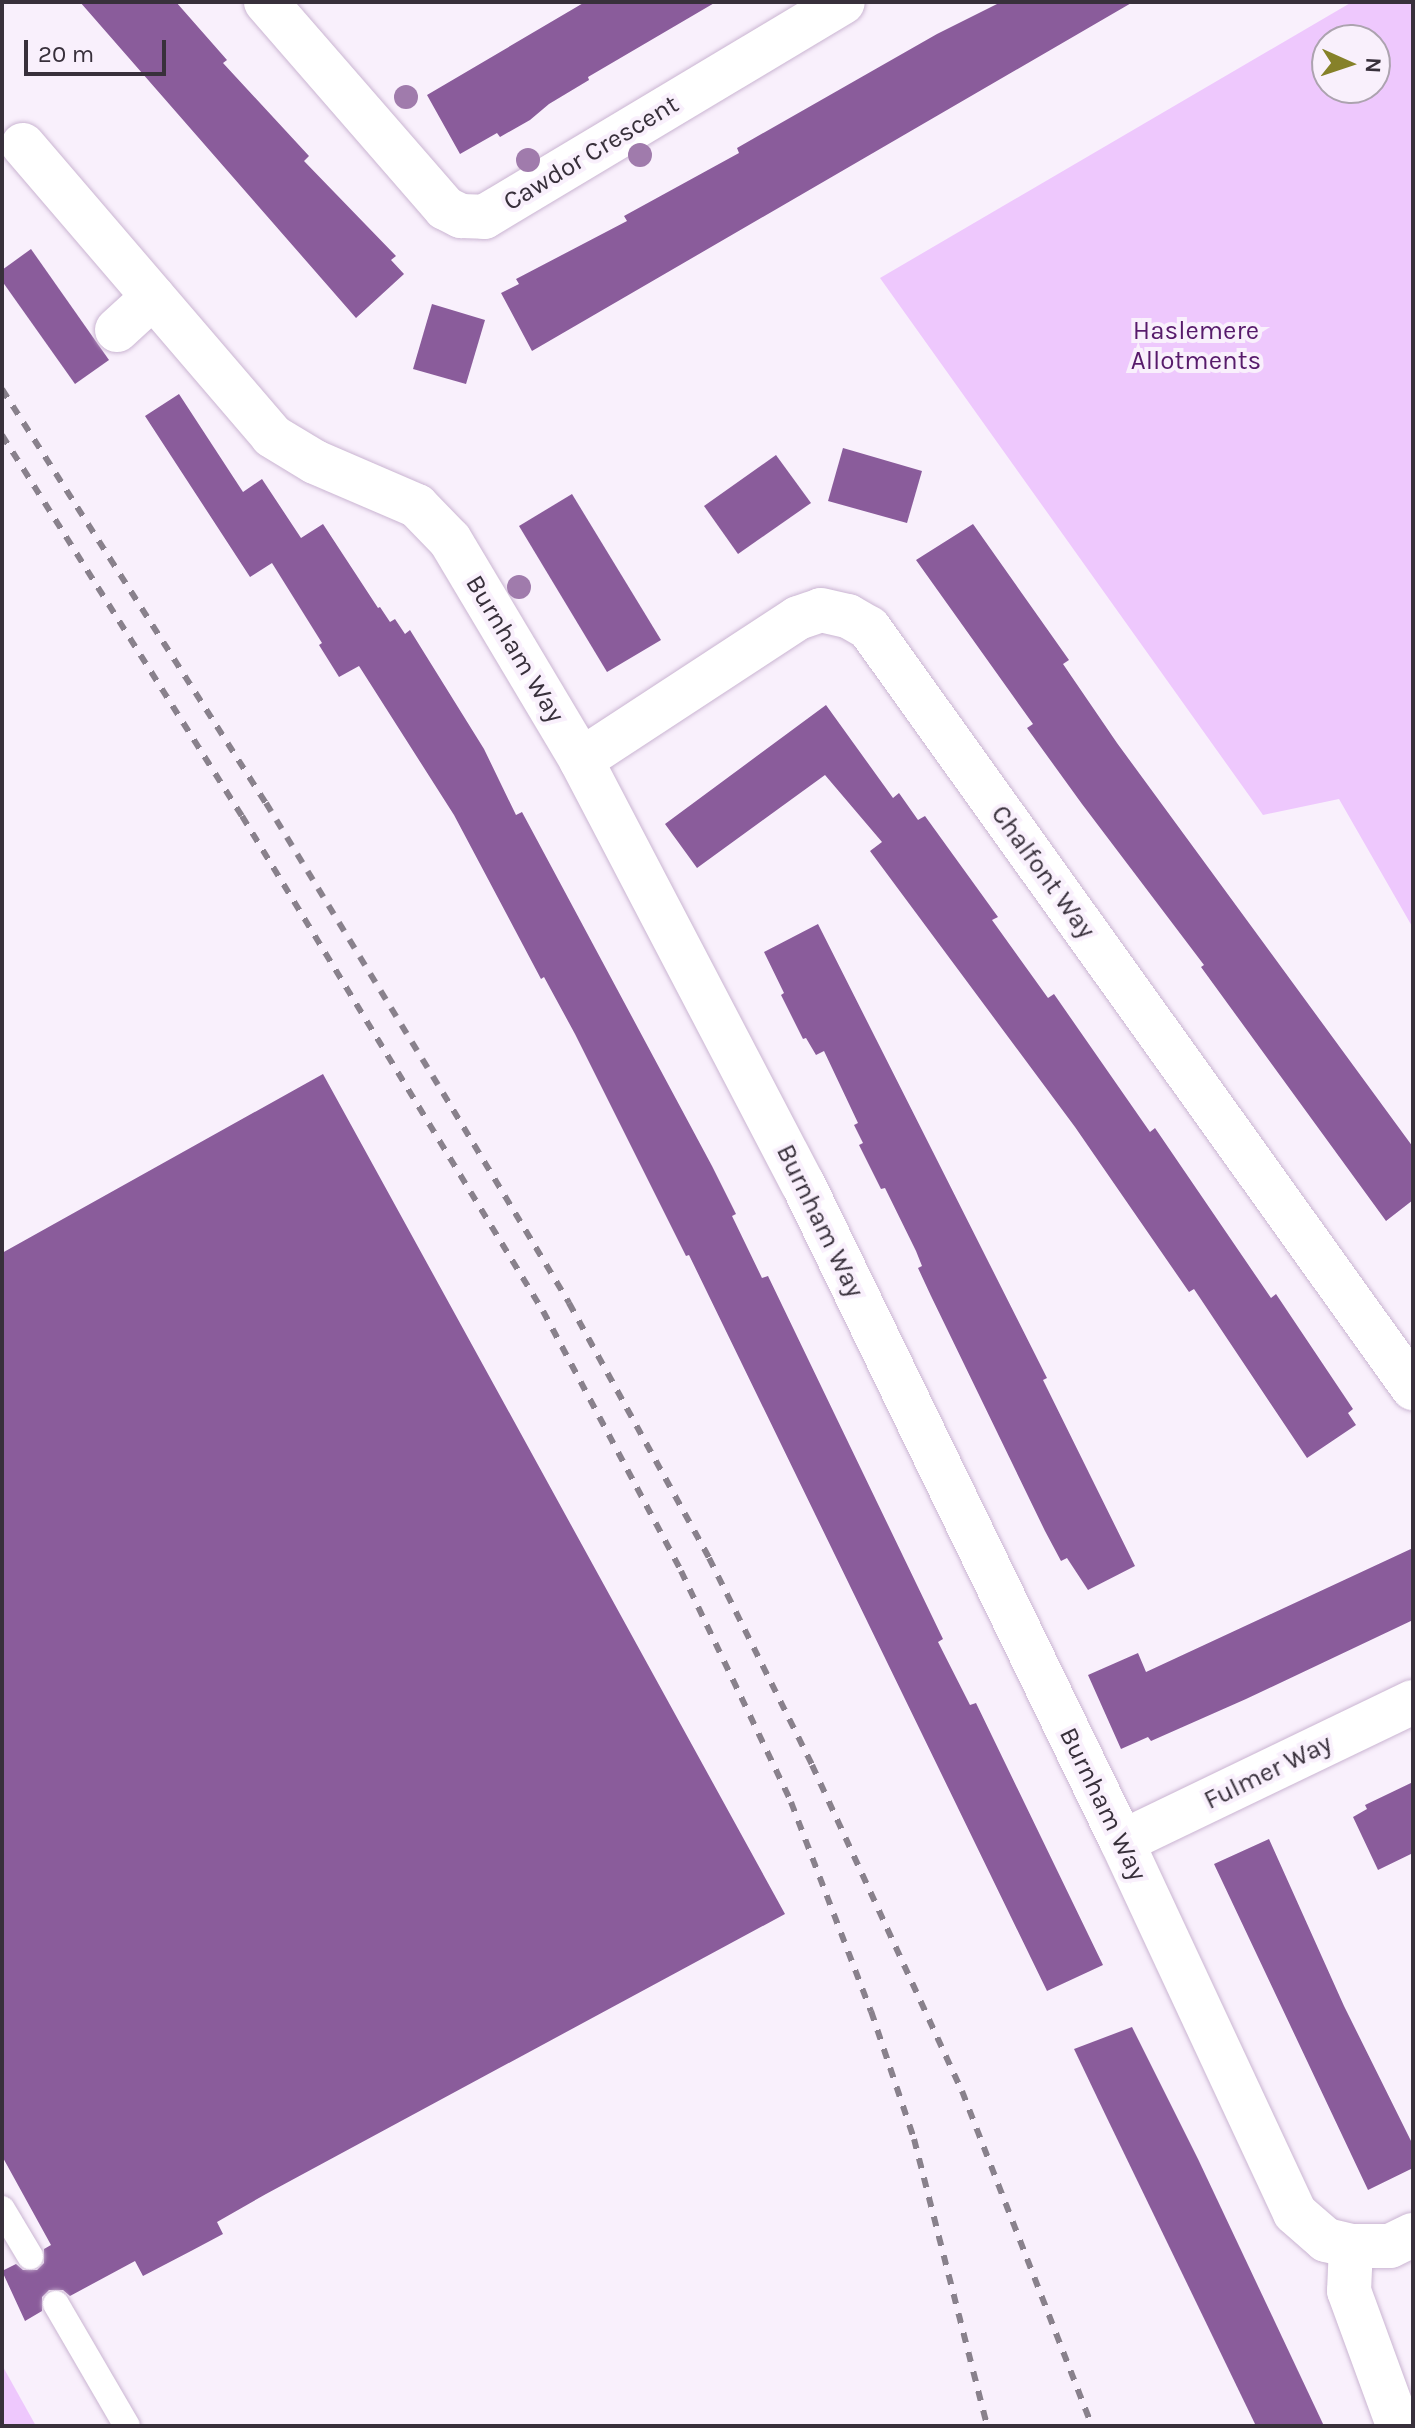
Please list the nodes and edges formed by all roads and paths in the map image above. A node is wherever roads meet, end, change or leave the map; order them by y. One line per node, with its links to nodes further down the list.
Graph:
1 (266, 2): 2 (street, Cawdor Crescent)
2 (843, 2)
3 (23, 145): 4 (street, Burnham Way)
4 (153, 297): 5 (street); 6 (street, Burnham Way)
5 (117, 330)
6 (581, 760): 7 (street, Chalfont Way); 9 (street, Burnham Way)
7 (1413, 1388)
8 (1413, 1702): 9 (street, Fulmer Way)
9 (1122, 1842): 12 (street, Burnham Way)
10 (2, 2209): 13 (lane)
11 (1413, 2235): 12 (street, Burnham Way)
12 (1351, 2246): 15 (street)
13 (30, 2256)
14 (56, 2304): 16 (lane)
15 (1398, 2425)
16 (127, 2426)

